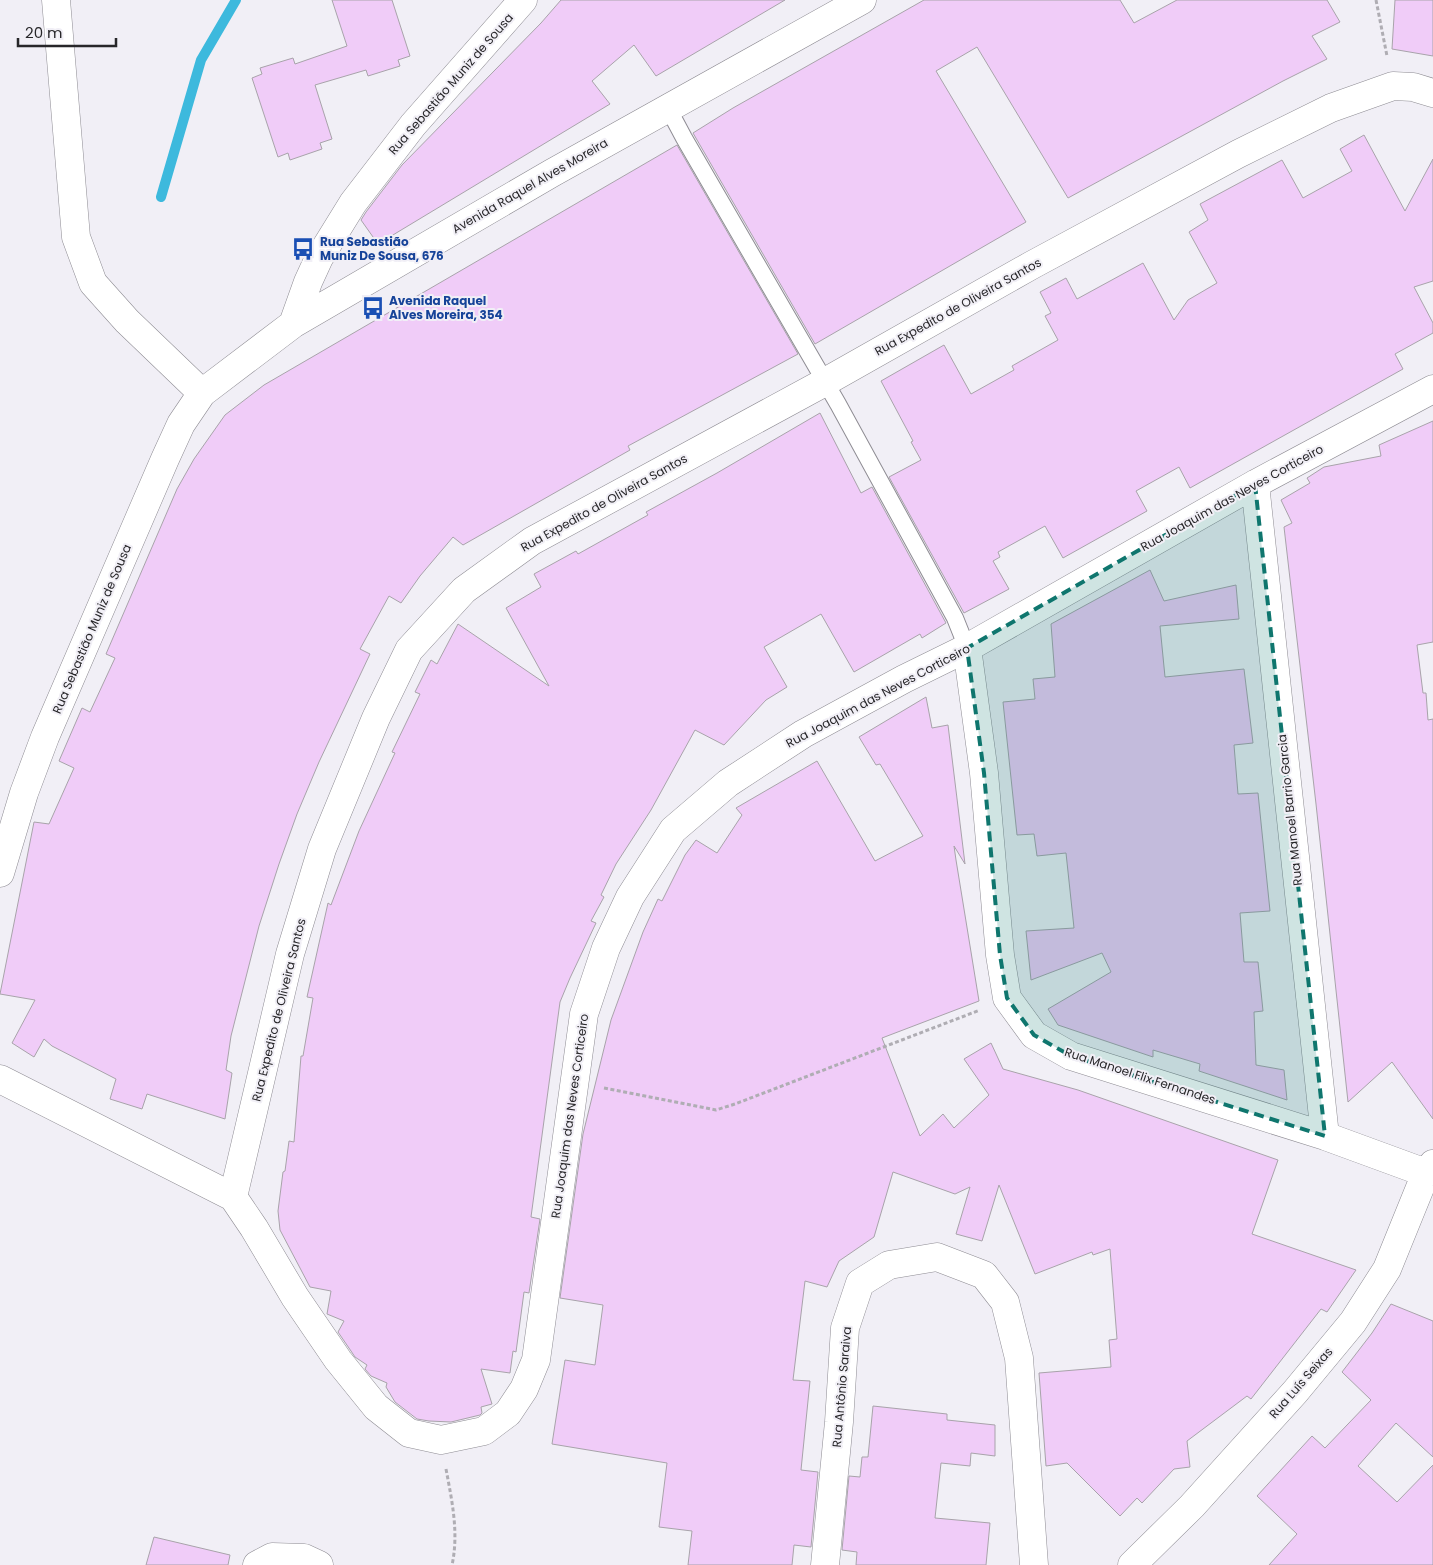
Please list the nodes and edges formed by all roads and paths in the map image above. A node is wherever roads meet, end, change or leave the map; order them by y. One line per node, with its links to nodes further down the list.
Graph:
1 (56, 0): 11 (street)
2 (523, 0): 8 (street, Rua Sebastião Muniz de Sousa)
3 (862, 0): 7 (street, Avenida Raquel Alves Moreira)
4 (1376, 0): 5 (path)
5 (1393, 86): 6 (street, Rua Expedito de Oliveira Santos); 9 (street, Rua Expedito de Oliveira Santos)
6 (1433, 93)
7 (668, 108): 8 (street, Avenida Raquel Alves Moreira); 9 (lane)
8 (293, 324): 11 (street, Avenida Raquel Alves Moreira)
9 (825, 382): 13 (lane); 20 (street, Rua Expedito de Oliveira Santos)
10 (1433, 389): 12 (street, Rua Joaquim das Neves Corticeiro)
11 (202, 393): 14 (street, Rua Sebastião Muniz de Sousa)
12 (1255, 484): 13 (street, Rua Joaquim das Neves Corticeiro); 18 (street, Rua Manoel Barrio Garcia)
13 (967, 648): 15 (street, Rua Manoel Flix Fernandes); 17 (street, Rua Joaquim das Neves Corticeiro)
14 (0, 873)
15 (1007, 998): 17 (path); 18 (street, Rua Manoel Flix Fernandes)
16 (0, 1079): 20 (street)
17 (573, 1084): 21 (street, Rua Joaquim das Neves Corticeiro)
18 (1325, 1136): 19 (street, Rua Manoel Flix Fernandes)
19 (1430, 1168): 27 (street, Rua Luís Seixas)
20 (233, 1197): 21 (street, Rua Joaquim das Neves Corticeiro)
21 (441, 1440): 24 (path)
22 (257, 1565): 23 (street)
23 (319, 1565)
24 (452, 1565)
25 (825, 1565): 26 (street, Rua Antônio Saraiva)
26 (1034, 1565)
27 (1132, 1565)

